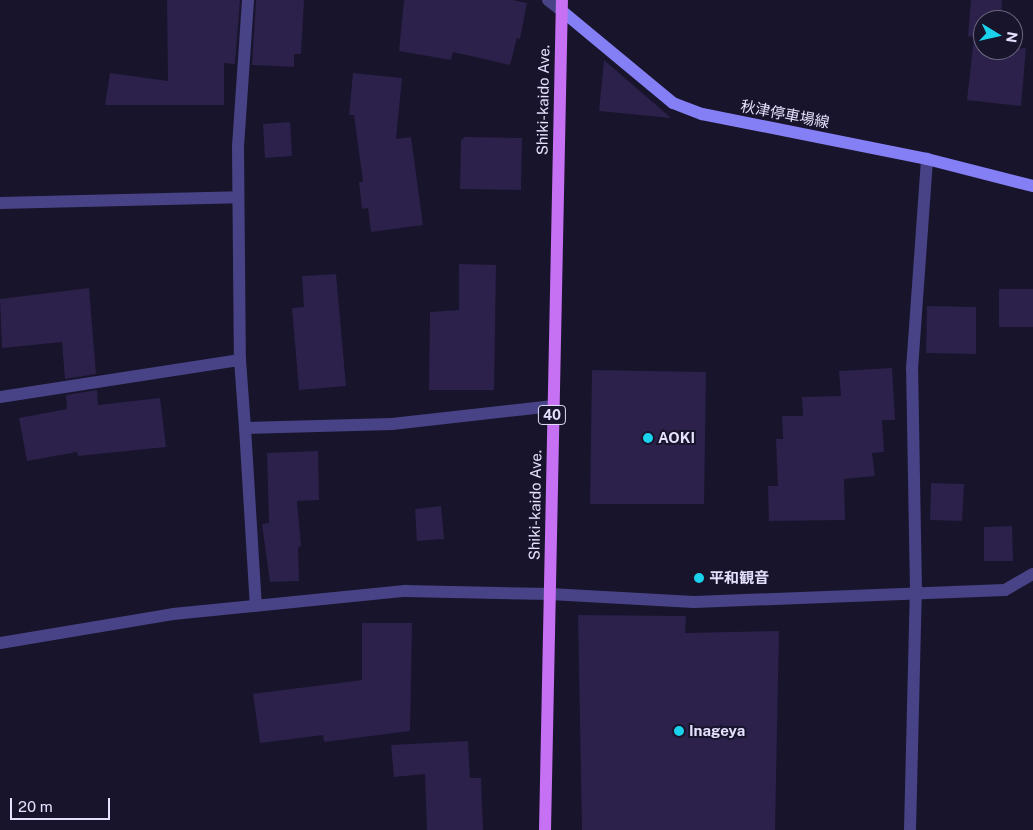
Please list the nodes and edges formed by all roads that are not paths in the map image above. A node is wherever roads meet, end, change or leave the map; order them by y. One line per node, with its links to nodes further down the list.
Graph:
1 (248, 0): 6 (street)
2 (548, 0): 3 (street)
3 (562, 6): 4 (main road, 秋津停車場線); 10 (main road, Shiki-kaido Ave. / 40)
4 (927, 159): 5 (main road, 秋津停車場線); 13 (street)
5 (1033, 186)
6 (238, 197): 7 (street); 8 (street)
7 (0, 203)
8 (240, 360): 9 (street); 11 (street)
9 (0, 397)
10 (552, 406): 11 (street); 14 (main road, Shiki-kaido Ave. / 40)
11 (245, 428): 15 (street)
12 (1033, 574): 13 (street)
13 (916, 592): 14 (street); 18 (street)
14 (550, 594): 15 (street); 17 (main road, Shiki-kaido Ave. / 40)
15 (256, 606): 16 (street)
16 (0, 643)
17 (545, 830)
18 (910, 830)

